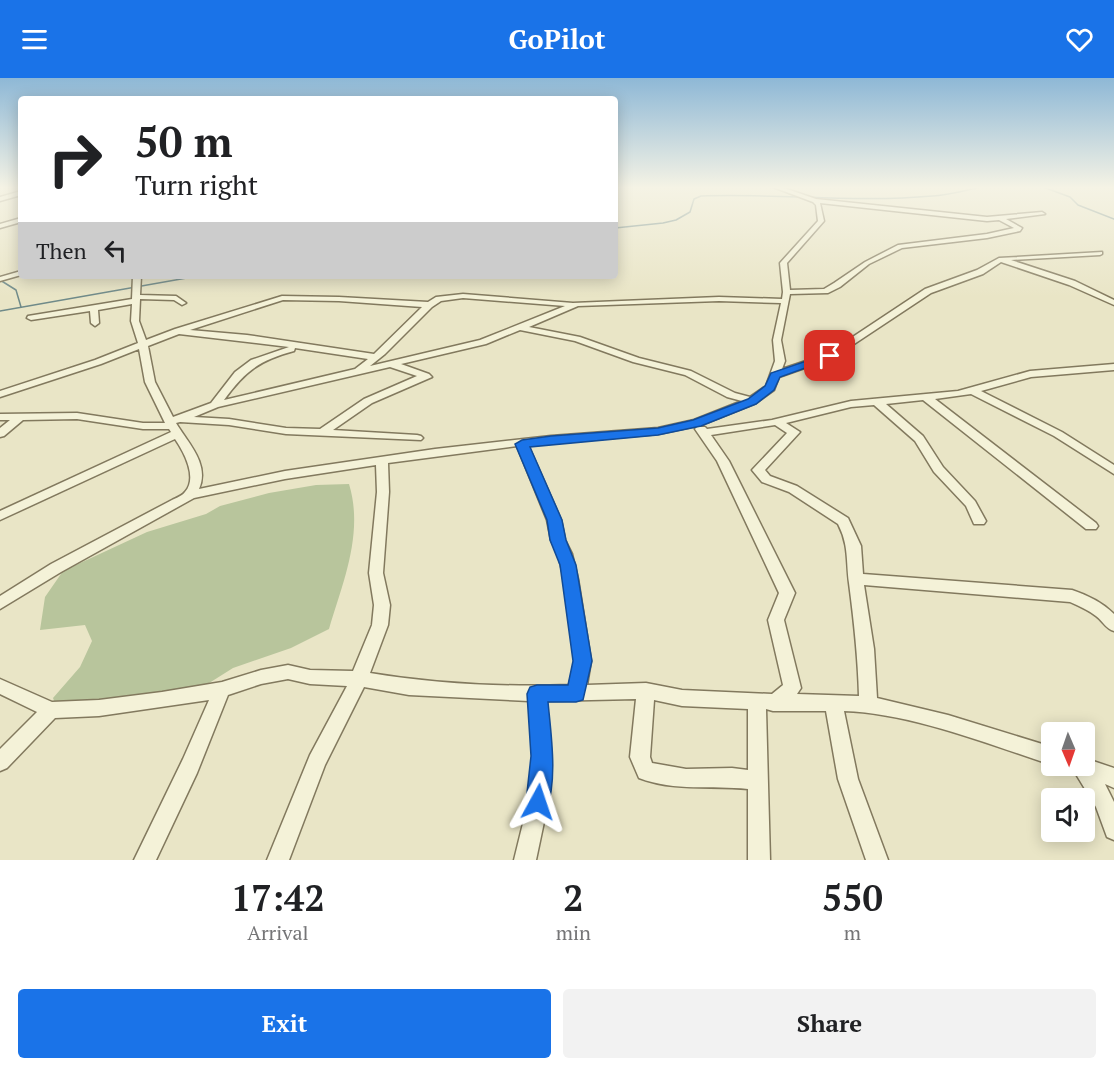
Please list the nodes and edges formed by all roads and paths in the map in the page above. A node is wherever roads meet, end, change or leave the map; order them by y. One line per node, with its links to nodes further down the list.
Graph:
1 (819, 223): 8 (street)
2 (1010, 223): 8 (street)
3 (1100, 253): 4 (street)
4 (1001, 259): 10 (street); 24 (street)
5 (18, 274): 6 (street)
6 (0, 279)
7 (137, 290): 9 (street); 13 (street); 18 (street)
8 (786, 296): 11 (street); 24 (street)
9 (182, 303)
10 (1114, 303)
11 (577, 304): 12 (street); 16 (street)
12 (429, 305): 17 (street); 20 (street)
13 (94, 308): 14 (street); 15 (street)
14 (31, 318)
15 (95, 323)
16 (523, 328): 21 (street); 28 (street)
17 (178, 331): 18 (street); 19 (street)
18 (143, 345): 26 (street); 34 (street)
19 (298, 347): 20 (street); 30 (street)
20 (376, 357): 23 (street)
21 (392, 364): 23 (street); 37 (street)
22 (1114, 367): 25 (street)
23 (354, 373): 30 (street)
24 (775, 375): 28 (street)
25 (974, 391): 27 (street); 41 (street)
26 (0, 394)
27 (924, 396): 29 (street); 45 (street)
28 (752, 401): 35 (street)
29 (876, 401): 33 (street); 44 (street)
30 (215, 405): 34 (street)
31 (21, 416): 32 (street); 34 (street); 36 (street)
32 (0, 417)
33 (777, 422): 35 (street); 46 (street)
34 (174, 425): 37 (street); 42 (street); 43 (street)
35 (700, 428): 39 (street); 56 (street)
36 (1, 433)
37 (322, 433): 38 (street)
38 (417, 438)
39 (522, 444): 40 (street); 54 (street)
40 (382, 460): 42 (street); 49 (street)
41 (1114, 470)
42 (190, 495): 47 (street)
43 (0, 516)
44 (980, 521)
45 (1091, 526)
46 (856, 579): 48 (street); 57 (street)
47 (0, 603)
48 (1114, 625)
49 (359, 679): 51 (street); 53 (street); 67 (street)
50 (0, 686): 58 (street)
51 (222, 690): 58 (street); 66 (street)
52 (646, 691): 54 (street); 56 (street); 64 (street)
53 (537, 694): 54 (street); 68 (street)
54 (576, 694)
55 (833, 702): 56 (street); 57 (street); 70 (street)
56 (765, 703): 64 (street)
57 (868, 704): 59 (street)
58 (51, 710): 60 (street)
59 (1041, 753)
60 (0, 762)
61 (1095, 771): 63 (street)
62 (1087, 776): 65 (street)
63 (1114, 778)
64 (758, 781): 69 (street)
65 (1114, 830)
66 (145, 860)
67 (278, 860)
68 (525, 860)
69 (759, 860)
70 (877, 860)

